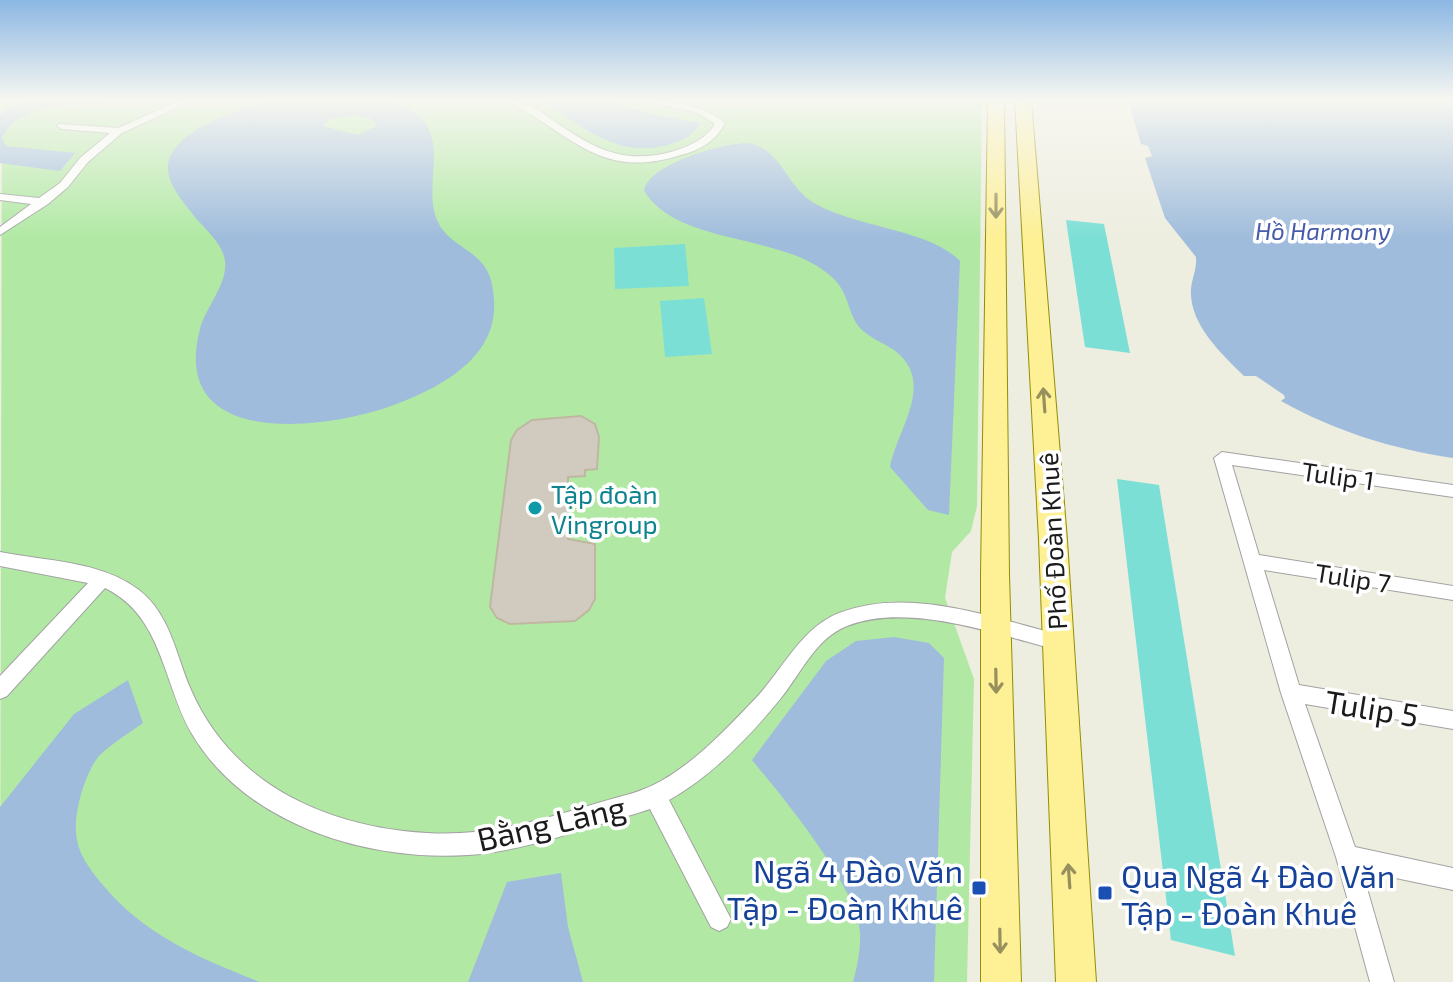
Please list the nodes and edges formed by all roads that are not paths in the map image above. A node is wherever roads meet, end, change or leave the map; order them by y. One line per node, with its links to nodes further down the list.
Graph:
1 (103, 146): 7 (street)
2 (584, 146): 3 (street)
3 (692, 146)
4 (996, 146): 14 (main road, Phố Đoàn Khuê, one-way to 14)
5 (1026, 146): 15 (main road, Phố Đoàn Khuê, one-way to 5)
6 (0, 197): 7 (street)
7 (44, 202): 8 (street)
8 (0, 232)
9 (1453, 491): 11 (street, Tulip 1)
10 (0, 559): 12 (street, Bằng Lăng)
11 (1252, 561): 13 (street, Tulip 7); 17 (street)
12 (101, 580): 16 (street); 19 (street, Bằng Lăng)
13 (1453, 593)
14 (995, 627): 15 (street, Bằng Lăng); 19 (street, Bằng Lăng); 23 (main road, Phố Đoàn Khuê, one-way to 23)
15 (1057, 642): 24 (main road, Phố Đoàn Khuê, one-way to 15)
16 (0, 690)
17 (1291, 693): 18 (street, Tulip 5); 20 (street)
18 (1453, 720)
19 (655, 796): 22 (street)
20 (1347, 857): 21 (street); 25 (street)
21 (1453, 879)
22 (719, 919)
23 (1001, 982)
24 (1076, 982)
25 (1382, 982)

